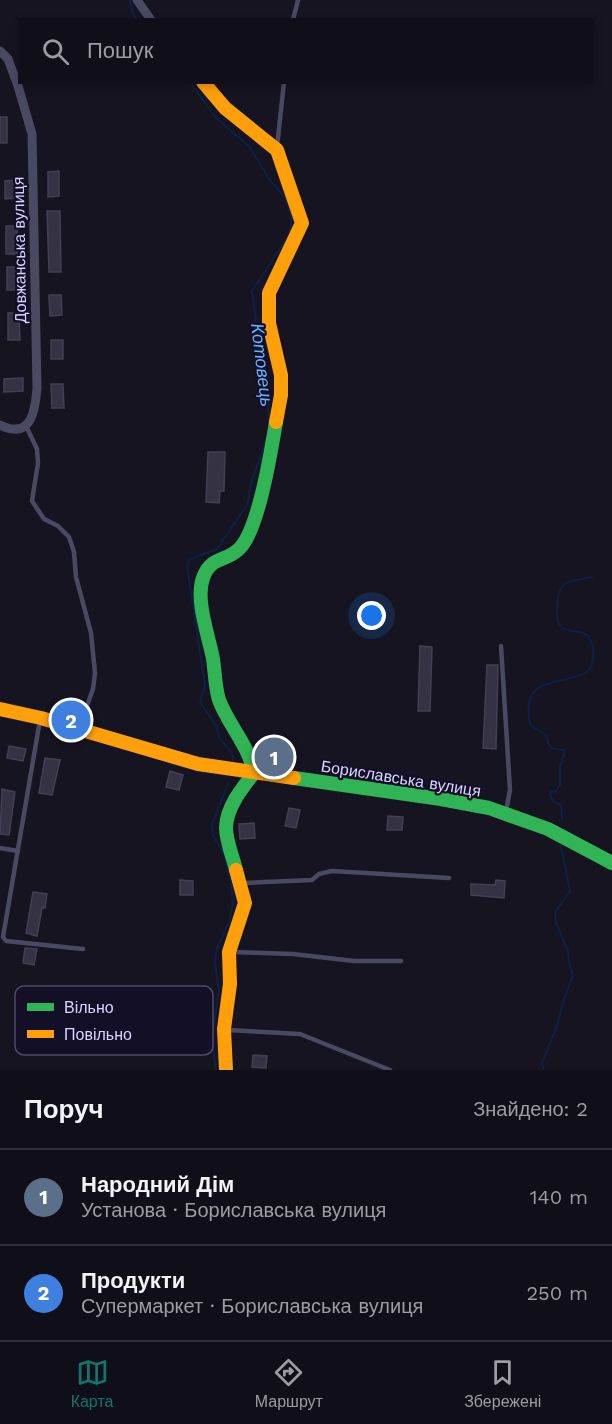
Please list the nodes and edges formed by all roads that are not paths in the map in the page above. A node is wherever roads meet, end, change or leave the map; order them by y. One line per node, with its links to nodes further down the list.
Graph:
1 (137, 0): 3 (street)
2 (298, 0): 4 (lane)
3 (150, 18)
4 (294, 18)
5 (0, 51): 10 (street, Довжанська вулиця)
6 (205, 84): 8 (street)
7 (284, 84): 8 (lane)
8 (277, 150): 15 (street)
9 (0, 425): 10 (street)
10 (26, 426): 14 (lane)
11 (501, 646): 16 (lane)
12 (0, 709): 13 (street, Бориславська вулиця)
13 (41, 718): 14 (street, Бориславська вулиця); 18 (lane)
14 (78, 728): 15 (street, Бориславська вулиця)
15 (254, 773): 16 (street, Бориславська вулиця); 21 (street)
16 (506, 814): 19 (street, Бориславська вулиця)
17 (0, 848): 18 (lane)
18 (18, 851): 22 (lane)
19 (612, 862)
20 (448, 878): 21 (lane)
21 (241, 883): 23 (street)
22 (83, 949)
23 (229, 952): 24 (lane); 25 (street)
24 (401, 961)
25 (224, 1029): 26 (street); 27 (lane)
26 (226, 1070)
27 (390, 1070)

